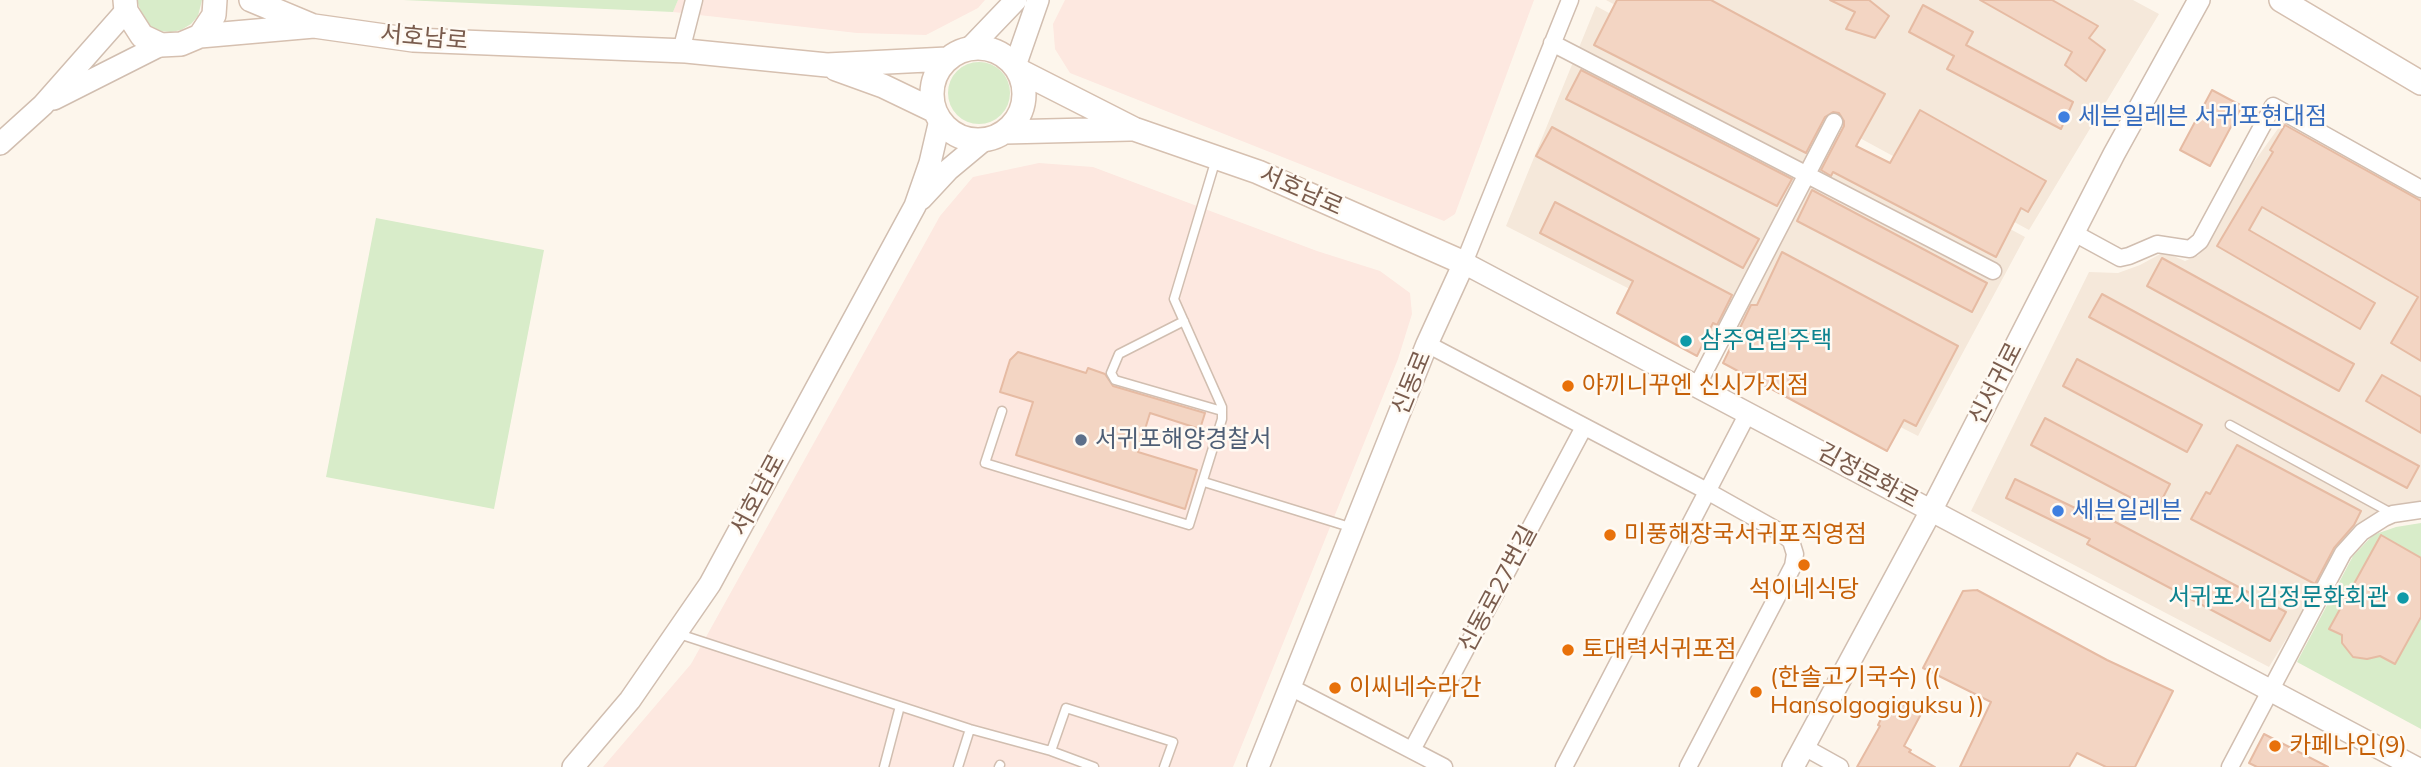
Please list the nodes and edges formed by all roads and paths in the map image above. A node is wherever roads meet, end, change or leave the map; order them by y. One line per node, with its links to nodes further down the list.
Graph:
1 (215, 0): 11 (main road)
2 (251, 0): 10 (main road)
3 (694, 0): 15 (street)
4 (1016, 0): 14 (street)
5 (1038, 0): 18 (street)
6 (1570, 0): 12 (street, 신동로)
7 (2199, 0): 30 (street, 신서귀로)
8 (2281, 0): 19 (main road)
9 (124, 4): 13 (main road); 20 (street)
10 (314, 26): 11 (main road); 15 (main road, 서호남로)
11 (200, 36): 13 (main road)
12 (1552, 43): 27 (street); 31 (street, 신동로)
13 (161, 45): 20 (street)
14 (970, 48): 16 (main road); 18 (main road)
15 (681, 51): 17 (main road, 서호남로)
16 (947, 59): 17 (main road); 21 (main road)
17 (827, 65): 21 (main road)
18 (1017, 68): 23 (main road); 24 (main road)
19 (2421, 83)
20 (43, 105): 25 (street)
21 (937, 115): 24 (main road); 29 (street)
22 (1835, 122): 27 (street)
23 (1134, 129): 24 (main road); 26 (main road, 서호남로)
24 (994, 136): 29 (street)
25 (0, 144)
26 (1217, 156): 31 (main road, 서호남로); 33 (lane)
27 (1807, 174): 32 (street); 35 (street)
28 (2421, 189): 30 (street)
29 (915, 206): 47 (street, 서호남로)
30 (2074, 233): 43 (street, 신서귀로)
31 (1464, 263): 34 (street, 신동로); 35 (street, 김정문화로)
32 (1993, 271)
33 (1184, 321): 37 (lane); 37 (lane)
34 (1427, 344): 40 (street); 46 (street, 신동로)
35 (1697, 386): 38 (street, 김정문화로)
36 (1002, 411): 41 (lane)
37 (1222, 411): 41 (lane)
38 (1748, 413): 42 (street); 43 (street, 김정문화로)
39 (2230, 425): 45 (lane)
40 (1584, 427): 42 (street); 53 (street, 신동로27번길)
41 (1204, 482): 46 (lane)
42 (1707, 491): 62 (street); 63 (street)
43 (1932, 509): 49 (street, 김정문화로); 52 (street, 신서귀로)
44 (2421, 510): 45 (street)
45 (2393, 514): 49 (street)
46 (1353, 528): 48 (street, 신동로)
47 (676, 633): 50 (lane); 56 (street, 서호남로)
48 (1290, 687): 53 (street); 55 (street, 신동로)
49 (2270, 691): 66 (street); 67 (street, 김정문화로)
50 (900, 706): 51 (lane); 57 (lane)
51 (970, 729): 54 (lane); 58 (lane)
52 (1804, 747): 64 (street, 신서귀로); 65 (street)
53 (1412, 750): 61 (street)
54 (1051, 751): 59 (lane); 60 (lane)
55 (1260, 766)
56 (573, 767)
57 (884, 767)
58 (958, 767)
59 (1094, 767)
60 (1164, 767)
61 (1444, 767)
62 (1564, 767)
63 (1688, 767)
64 (1793, 767)
65 (1840, 767)
66 (2230, 767)
67 (2415, 767)

